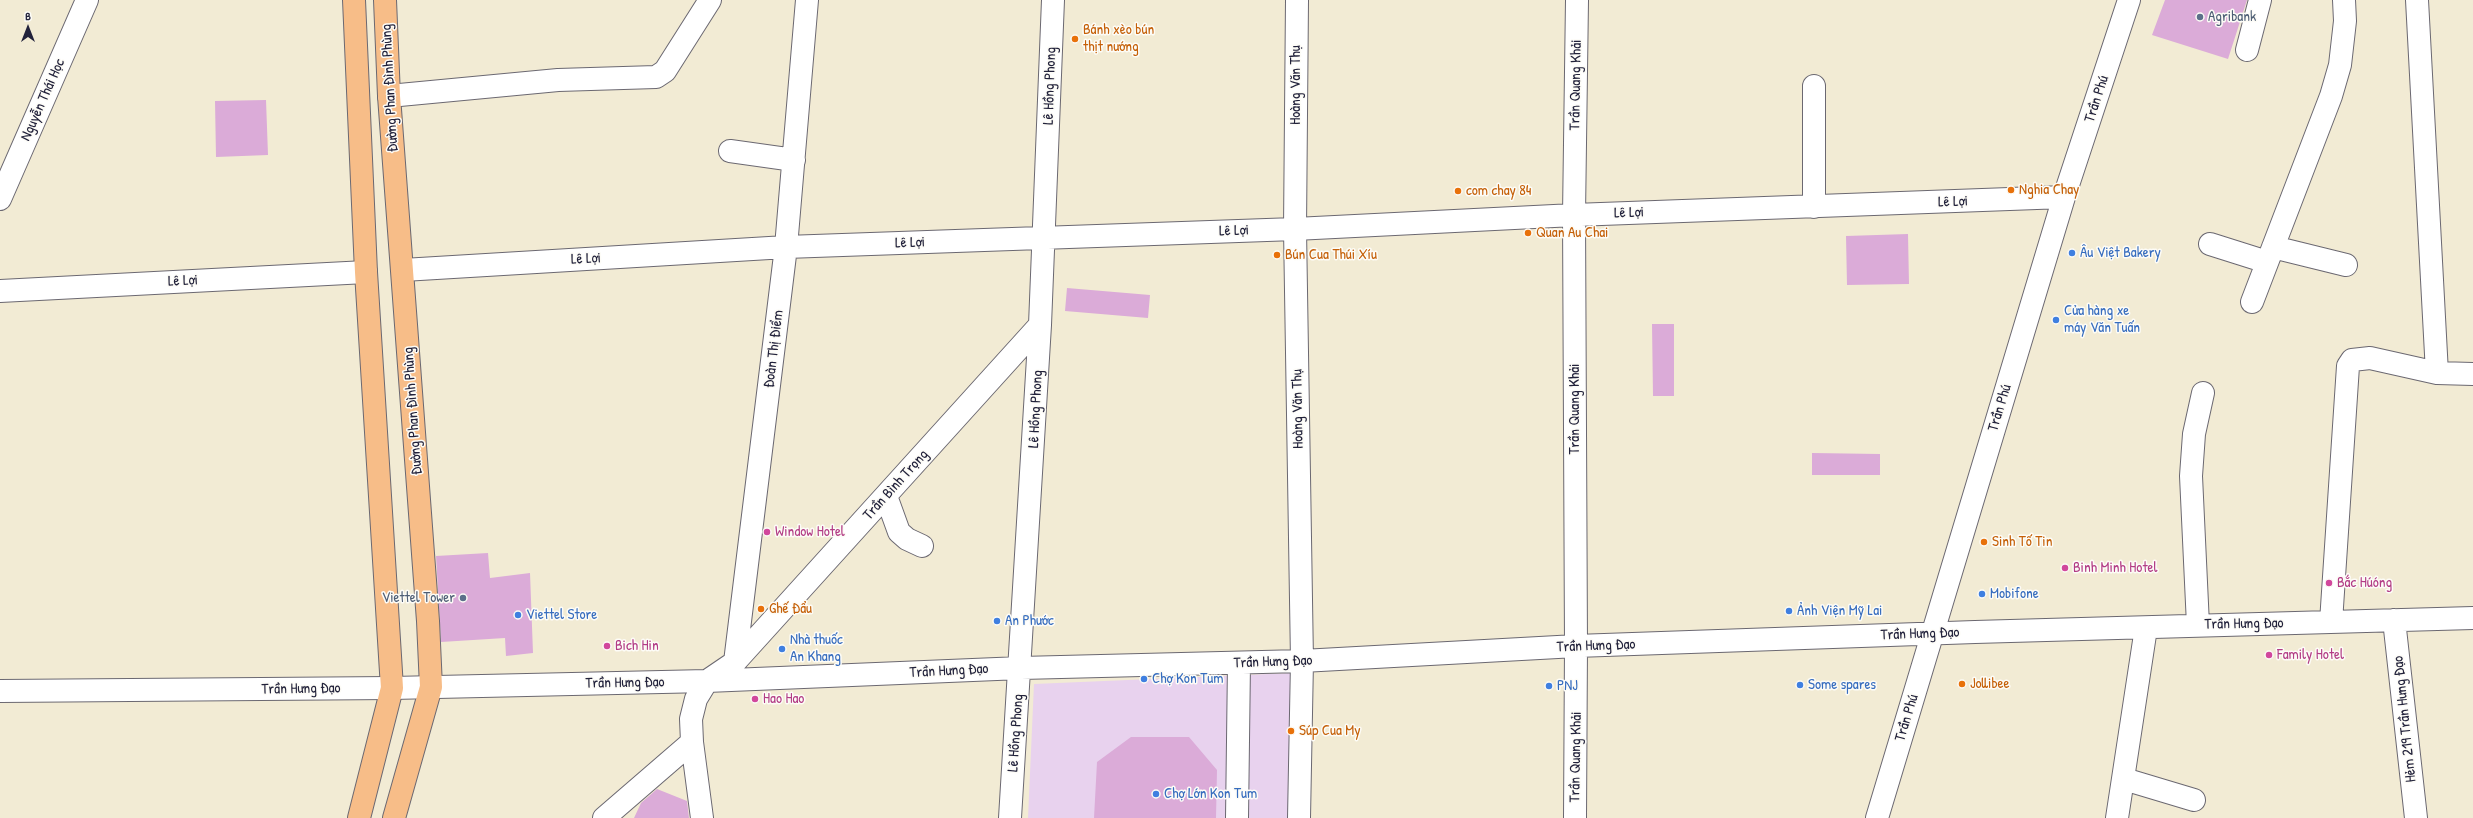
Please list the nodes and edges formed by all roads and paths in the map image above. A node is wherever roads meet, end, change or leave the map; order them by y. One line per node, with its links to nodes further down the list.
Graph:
1 (87, 0): 19 (street, Nguyễn Thái Học)
2 (354, 0): 29 (main road)
3 (386, 0): 15 (main road, Đường Phan Đình Phùng)
4 (710, 0): 15 (street)
5 (807, 0): 17 (street, Đoàn Thị Điểm)
6 (1053, 0): 23 (street, Lê Hồng Phong)
7 (1297, 0): 22 (street, Hoàng Văn Thụ)
8 (1577, 0): 21 (street, Trần Quang Khải)
9 (2129, 0): 18 (street, Trần Phú)
10 (2260, 0): 13 (street)
11 (2344, 0): 26 (street)
12 (2417, 0): 33 (street)
13 (2247, 50)
14 (1814, 86): 20 (street)
15 (389, 96): 28 (main road, Đường Phan Đình Phùng)
16 (730, 151): 17 (street)
17 (794, 160): 25 (street, Đoàn Thị Điểm)
18 (2064, 198): 20 (street, Lê Lợi); 43 (street, Trần Phú)
19 (0, 199)
20 (1814, 207): 21 (street, Lê Lợi)
21 (1574, 216): 22 (street, Lê Lợi); 44 (street, Trần Quang Khải)
22 (1295, 229): 23 (street, Lê Lợi); 45 (street, Hoàng Văn Thụ)
23 (1044, 238): 25 (street, Lê Lợi); 32 (street, Lê Hồng Phong)
24 (2210, 244): 26 (street)
25 (786, 247): 28 (street, Lê Lợi); 46 (street, Đoàn Thị Điểm)
26 (2270, 255): 27 (street); 31 (street)
27 (2346, 265)
28 (403, 270): 50 (main road, Đường Phan Đình Phùng)
29 (366, 272): 30 (street, Lê Lợi); 51 (main road)
30 (0, 291)
31 (2252, 302)
32 (1040, 325): 36 (street, Trần Bình Trọng); 48 (street, Lê Hồng Phong)
33 (2437, 373): 34 (street); 40 (street)
34 (2473, 374)
35 (2203, 393): 41 (street)
36 (886, 496): 37 (street); 46 (street, Trần Bình Trọng)
37 (922, 546)
38 (2473, 618): 39 (street, Trần Hưng Đạo)
39 (2394, 620): 40 (street, Trần Hưng Đạo); 66 (street, Hẻm 219 Trần Hưng Đạo)
40 (2331, 622): 41 (street, Trần Hưng Đạo)
41 (2198, 625): 42 (street, Trần Hưng Đạo)
42 (2146, 628): 43 (street, Trần Hưng Đạo); 54 (street)
43 (1933, 634): 44 (street, Trần Hưng Đạo); 64 (street, Trần Phú)
44 (1576, 646): 45 (street, Trần Hưng Đạo); 63 (street, Trần Quang Khải)
45 (1302, 661): 47 (street, Trần Hưng Đạo); 62 (street, Hoàng Văn Thụ)
46 (735, 662): 49 (street)
47 (1239, 662): 48 (street, Trần Hưng Đạo); 61 (street)
48 (1021, 668): 49 (street, Trần Hưng Đạo); 60 (street, Lê Hồng Phong)
49 (707, 681): 50 (street, Trần Hưng Đạo); 53 (street)
50 (431, 687): 51 (street, Trần Hưng Đạo); 57 (main road, Đường Phan Đình Phùng)
51 (392, 688): 52 (street, Trần Hưng Đạo); 56 (main road)
52 (0, 691)
53 (692, 742): 58 (street); 59 (street)
54 (2124, 779): 55 (street); 65 (street)
55 (2194, 800)
56 (359, 818)
57 (394, 818)
58 (604, 818)
59 (702, 818)
60 (1010, 818)
61 (1237, 818)
62 (1299, 818)
63 (1575, 818)
64 (1877, 818)
65 (2117, 818)
66 (2416, 818)

